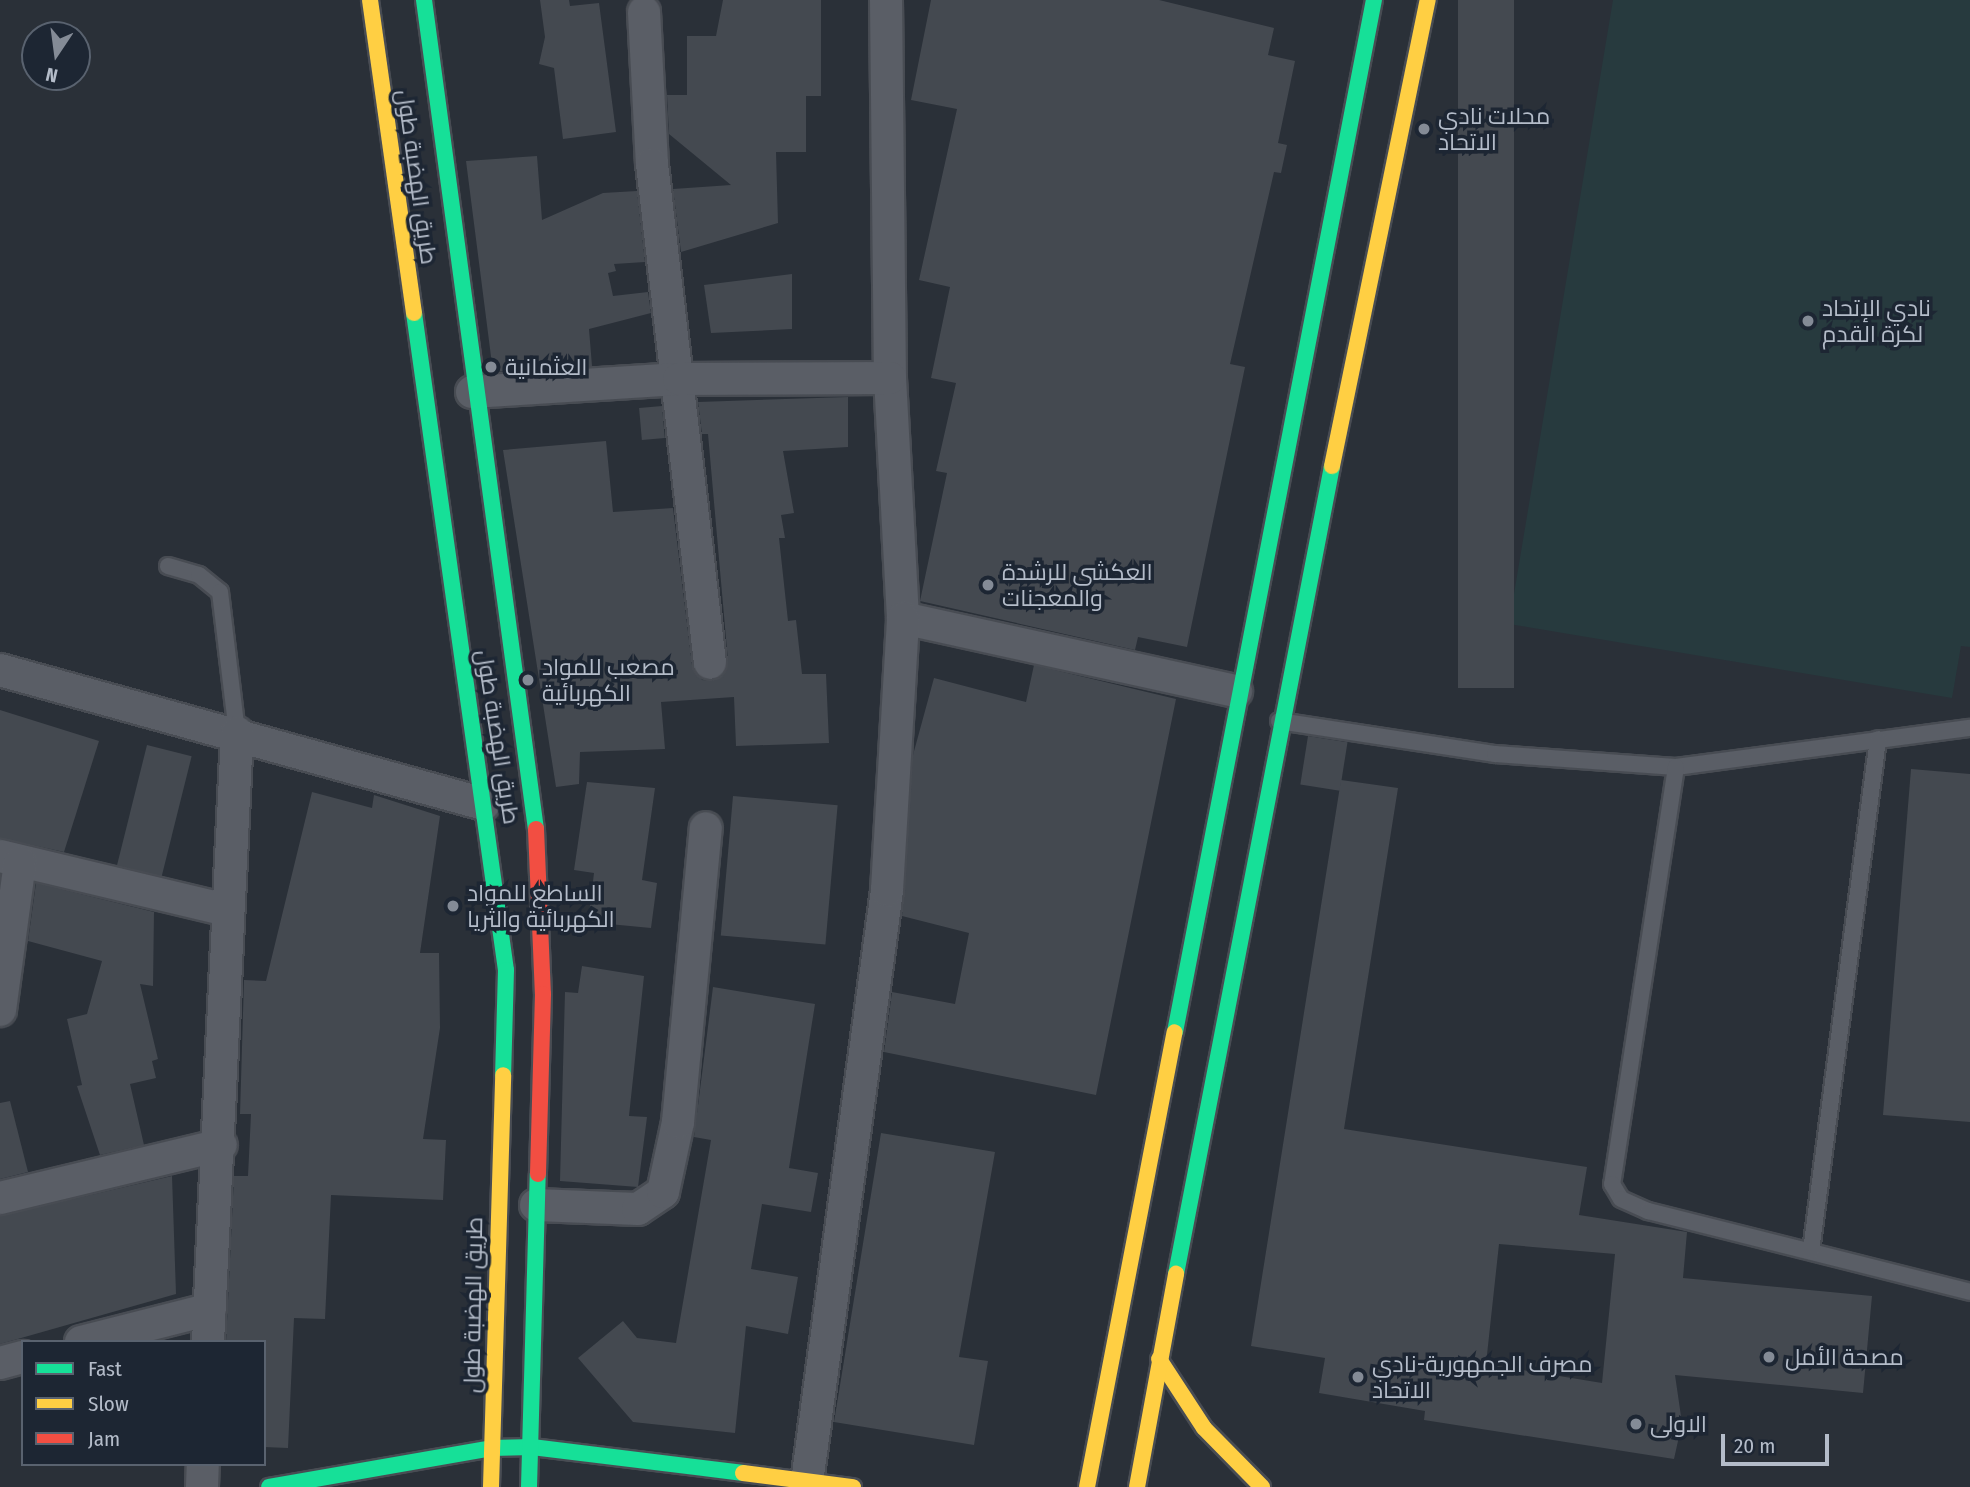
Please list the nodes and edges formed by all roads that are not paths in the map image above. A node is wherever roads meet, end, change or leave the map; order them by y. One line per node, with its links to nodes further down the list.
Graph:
1 (370, 0): 20 (main road, طريق الهضبة طول)
2 (424, 0): 9 (main road, طريق الهضبة طول)
3 (886, 0): 7 (street)
4 (1374, 0): 14 (main road)
5 (1428, 0): 15 (main road)
6 (644, 12): 8 (street)
7 (890, 378): 8 (street); 11 (street)
8 (679, 379): 9 (street); 12 (street)
9 (472, 392): 27 (main road, طريق الهضبة طول)
10 (168, 566): 17 (lane)
11 (903, 618): 14 (street); 39 (street)
12 (710, 663)
13 (0, 670): 17 (street)
14 (1236, 691): 45 (main road)
15 (1279, 721): 19 (lane); 34 (main road)
16 (1970, 728): 18 (lane)
17 (237, 733): 20 (street); 23 (street)
18 (1878, 739): 19 (lane); 28 (lane)
19 (1676, 767): 28 (lane)
20 (484, 804): 37 (main road, طريق الهضبة طول)
21 (706, 828): 27 (street)
22 (10, 859): 23 (street); 24 (street)
23 (226, 910): 25 (street)
24 (0, 1010)
25 (221, 1145): 26 (street); 30 (street)
26 (0, 1198)
27 (536, 1205): 36 (main road, طريق الهضبة طول)
28 (1811, 1251): 29 (lane)
29 (1970, 1292)
30 (210, 1309): 31 (street); 32 (street)
31 (89, 1340)
32 (208, 1340)
33 (21, 1358): 35 (street)
34 (1158, 1359): 46 (main road); 47 (main road)
35 (0, 1363)
36 (532, 1447): 37 (main road); 39 (main road); 43 (main road, طريق الهضبة طول)
37 (492, 1448): 41 (main road); 42 (main road, طريق الهضبة طول)
38 (203, 1466): 40 (street)
39 (807, 1482): 44 (main road)
40 (202, 1487)
41 (269, 1487)
42 (492, 1487)
43 (529, 1487)
44 (853, 1487)
45 (1087, 1487)
46 (1137, 1487)
47 (1262, 1487)

